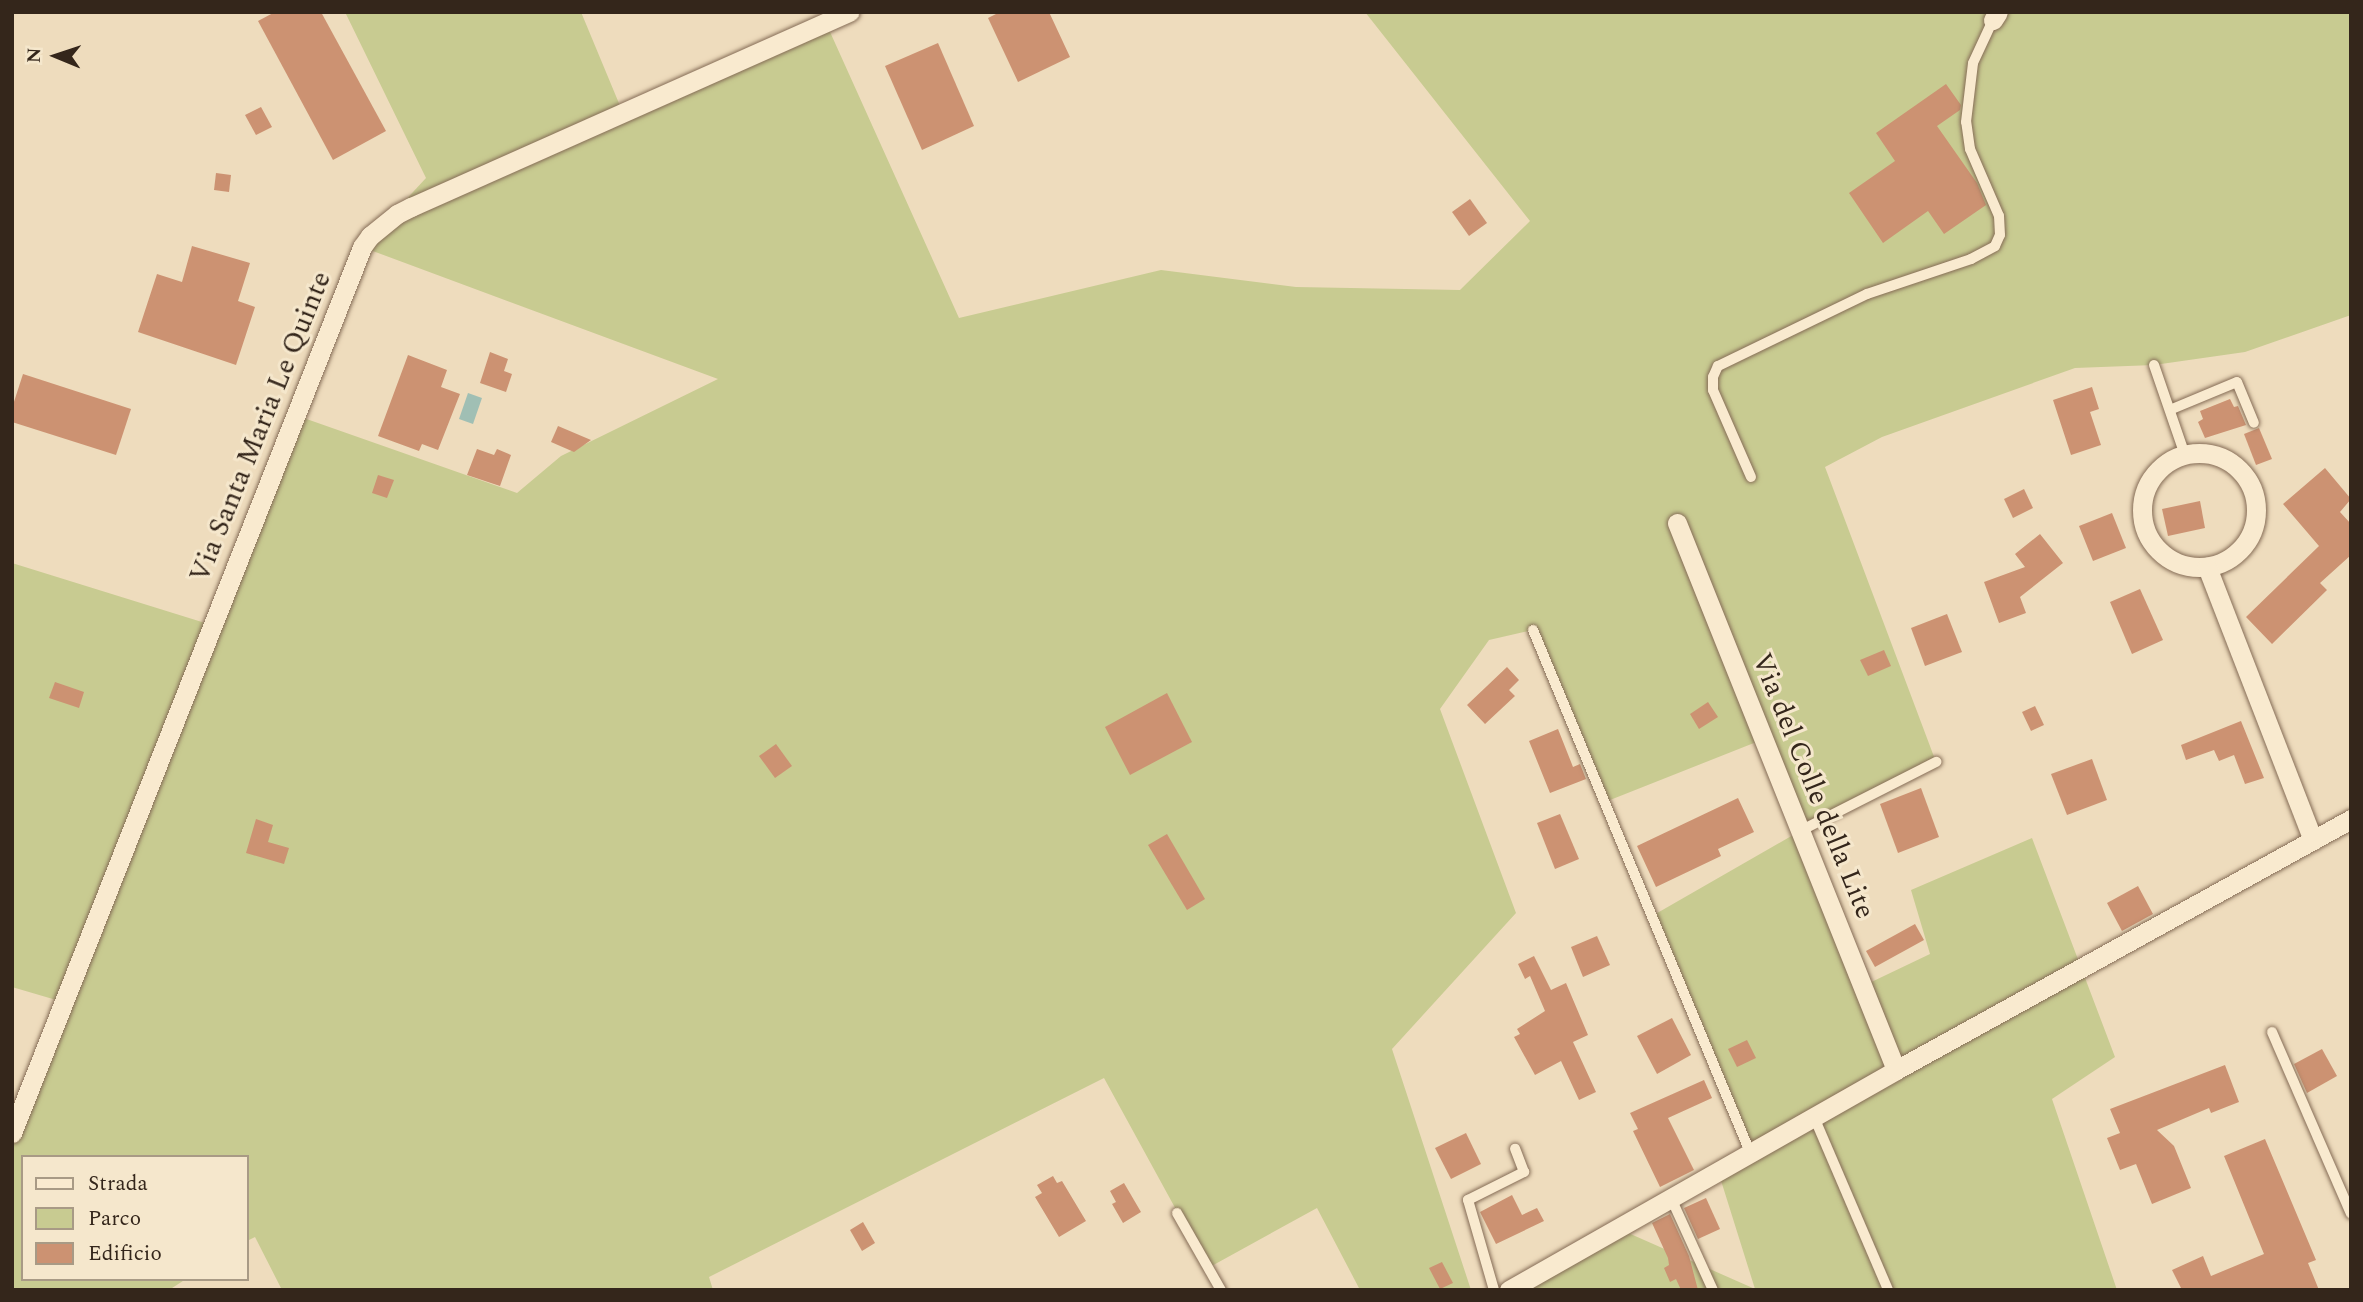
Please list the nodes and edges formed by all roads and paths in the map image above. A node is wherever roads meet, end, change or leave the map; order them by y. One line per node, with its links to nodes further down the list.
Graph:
1 (850, 12): 18 (street, Via Santa Maria Le Quinte)
2 (1996, 16): 7 (lane)
3 (2154, 365): 4 (lane)
4 (2172, 409): 5 (lane); 6 (lane)
5 (2254, 423)
6 (2185, 455): 9 (street); 9 (street)
7 (1751, 477)
8 (1677, 523): 13 (street, Via del Colle della Lite)
9 (2207, 567): 14 (street)
10 (1533, 630): 20 (lane)
11 (1936, 762): 13 (lane)
12 (2351, 820): 14 (street)
13 (1800, 831): 16 (street, Via del Colle della Lite)
14 (2313, 840): 16 (street)
15 (2272, 1032): 23 (lane)
16 (1896, 1070): 17 (street)
17 (1814, 1116): 20 (street); 28 (lane)
18 (12, 1133)
19 (1515, 1149): 25 (lane)
20 (1750, 1153): 21 (street)
21 (1671, 1198): 26 (street); 27 (lane)
22 (1177, 1213): 24 (lane)
23 (2351, 1214)
24 (1221, 1290)
25 (1494, 1290)
26 (1509, 1290)
27 (1713, 1290)
28 (1888, 1290)

